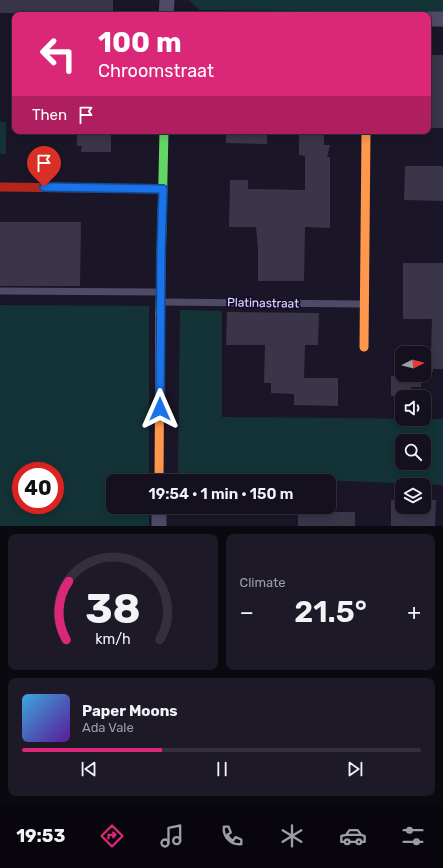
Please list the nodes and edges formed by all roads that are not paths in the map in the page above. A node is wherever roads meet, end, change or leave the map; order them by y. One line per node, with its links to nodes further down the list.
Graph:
1 (166, 0): 2 (street)
2 (166, 12)
3 (431, 19): 4 (street)
4 (443, 19)
5 (164, 134): 8 (street)
6 (366, 134): 12 (street)
7 (0, 186): 8 (street)
8 (163, 189): 10 (street)
9 (0, 291): 10 (lane)
10 (161, 292): 11 (street)
11 (160, 302): 12 (lane, Platinastraat); 14 (street)
12 (365, 304): 13 (street)
13 (364, 347)
14 (159, 474)
15 (159, 514): 16 (street)
16 (159, 526)

